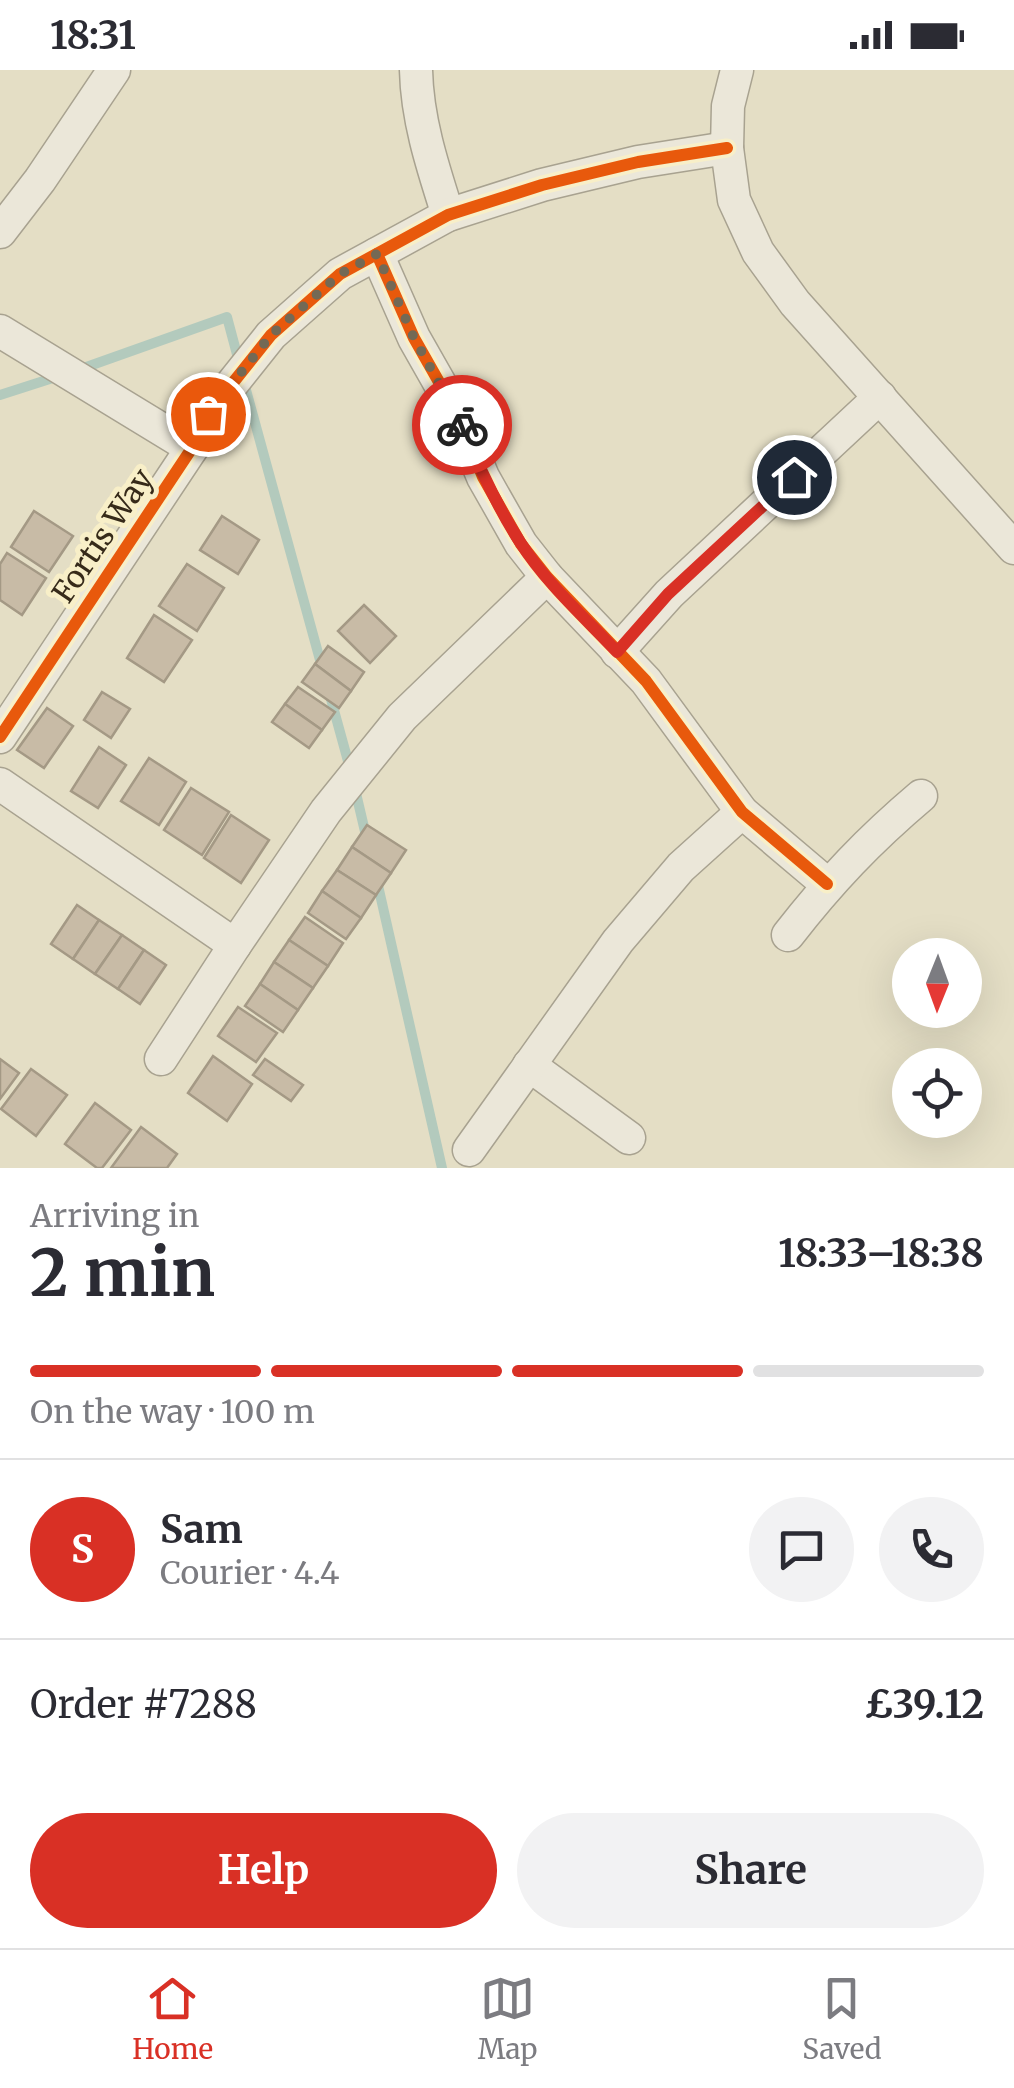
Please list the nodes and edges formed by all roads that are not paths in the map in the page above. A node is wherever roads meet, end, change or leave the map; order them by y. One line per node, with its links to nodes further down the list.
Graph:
1 (114, 70): 6 (street)
2 (416, 70): 5 (street)
3 (737, 70): 4 (street)
4 (727, 148): 5 (street, Fortis Way); 9 (street)
5 (448, 215): 7 (street, Fortis Way)
6 (0, 232)
7 (377, 254): 10 (street, Fortis Way); 12 (street)
8 (0, 332): 10 (street)
9 (880, 397): 11 (street); 13 (street)
10 (192, 448): 14 (street, Fortis Way)
11 (1014, 548)
12 (547, 577): 13 (street); 20 (street)
13 (617, 652): 17 (street)
14 (0, 737)
15 (0, 784): 20 (street)
16 (921, 796): 18 (street)
17 (742, 812): 18 (street); 22 (street)
18 (828, 884): 19 (street)
19 (788, 935)
20 (235, 945): 21 (street)
21 (161, 1059)
22 (529, 1066): 23 (street); 24 (street)
23 (629, 1138)
24 (469, 1150)

